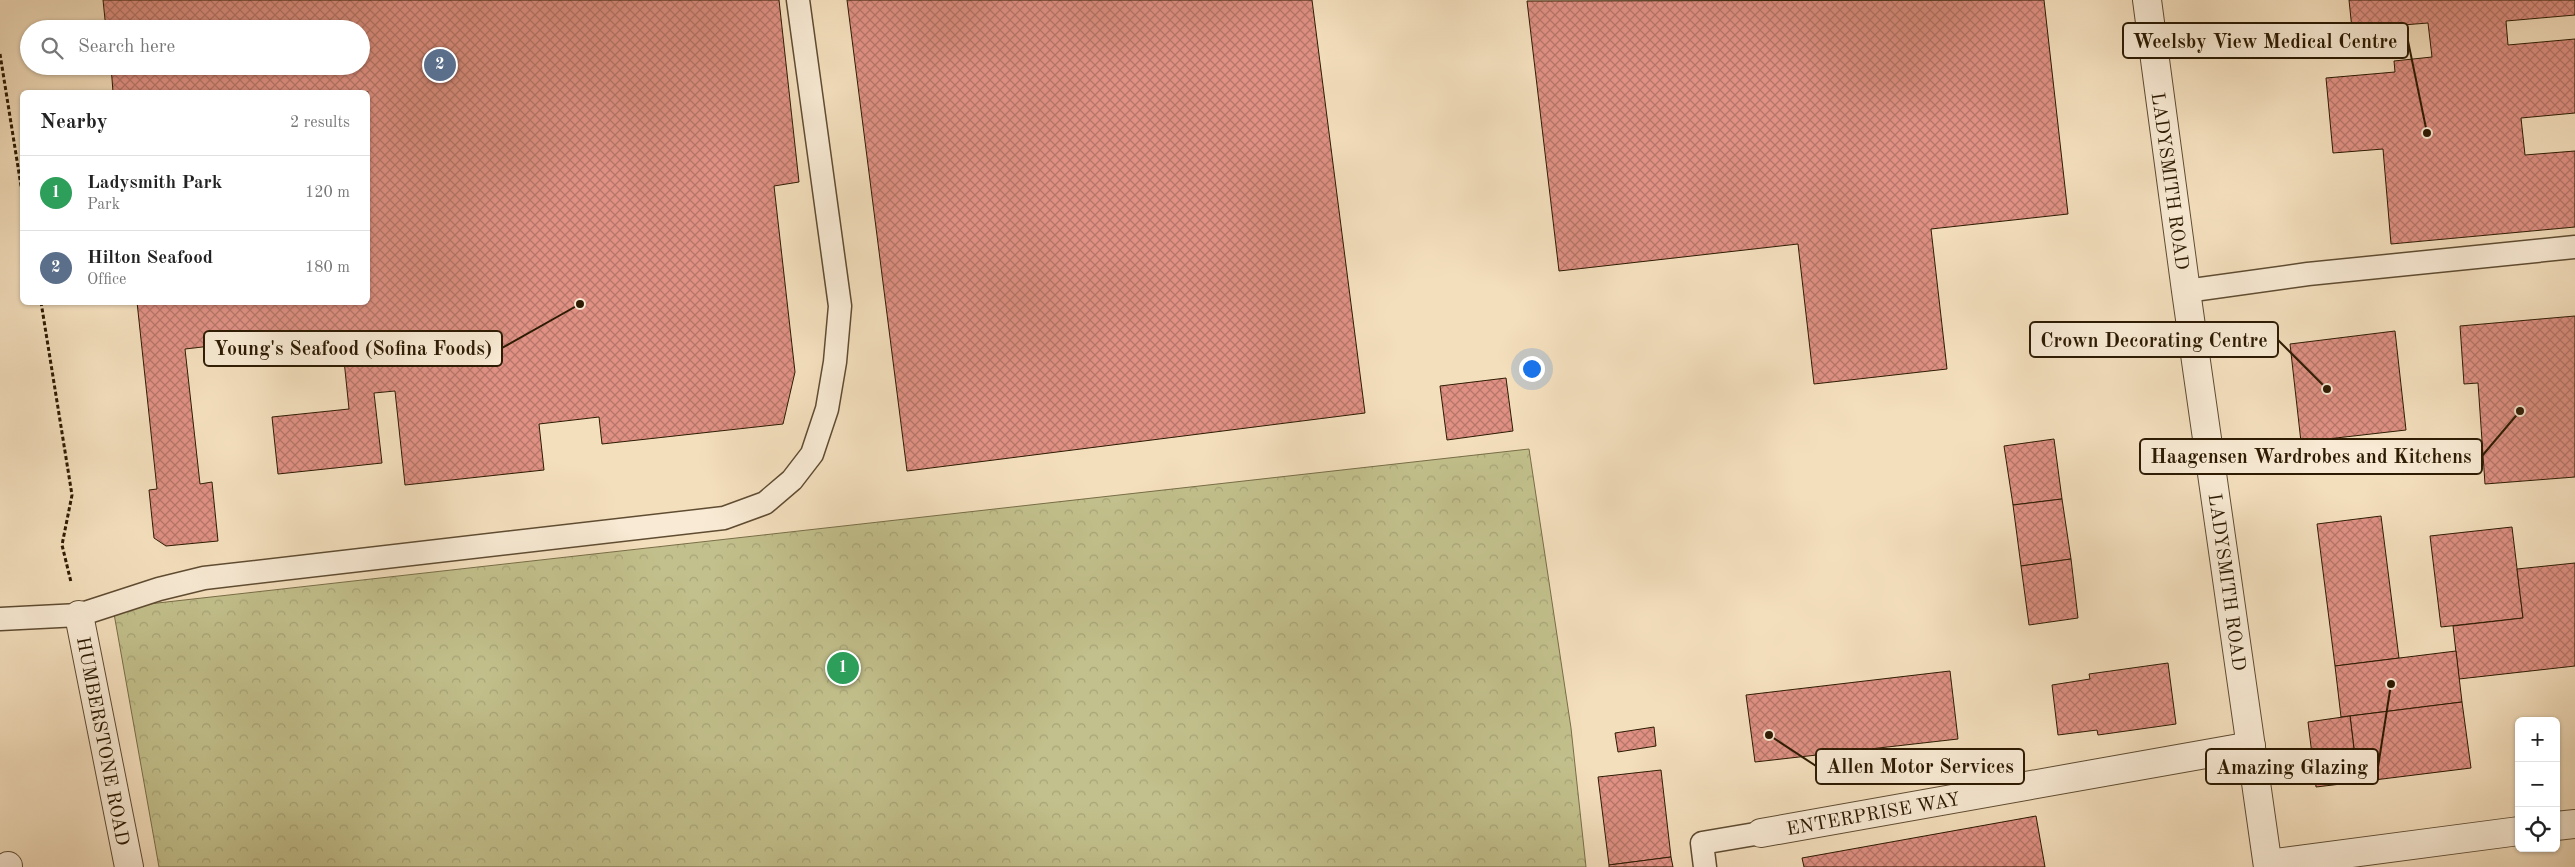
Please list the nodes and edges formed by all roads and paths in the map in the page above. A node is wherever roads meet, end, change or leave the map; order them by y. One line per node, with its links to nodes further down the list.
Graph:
1 (798, 0): 8 (lane)
2 (2147, 0): 6 (street, LADYSMITH ROAD)
3 (0, 54): 4 (path)
4 (20, 179)
5 (2575, 247): 6 (lane)
6 (2186, 291): 10 (street, LADYSMITH ROAD)
7 (41, 305): 8 (path)
8 (79, 614): 9 (lane); 16 (street, HUMBERSTONE ROAD)
9 (0, 619)
10 (2251, 746): 14 (street, ENTERPRISE WAY); 15 (street, LADYSMITH ROAD)
11 (2575, 824): 12 (street)
12 (2560, 826)
13 (2515, 832): 15 (street)
14 (1761, 833): 17 (lane)
15 (2268, 866)
16 (129, 867)
17 (1705, 867)

